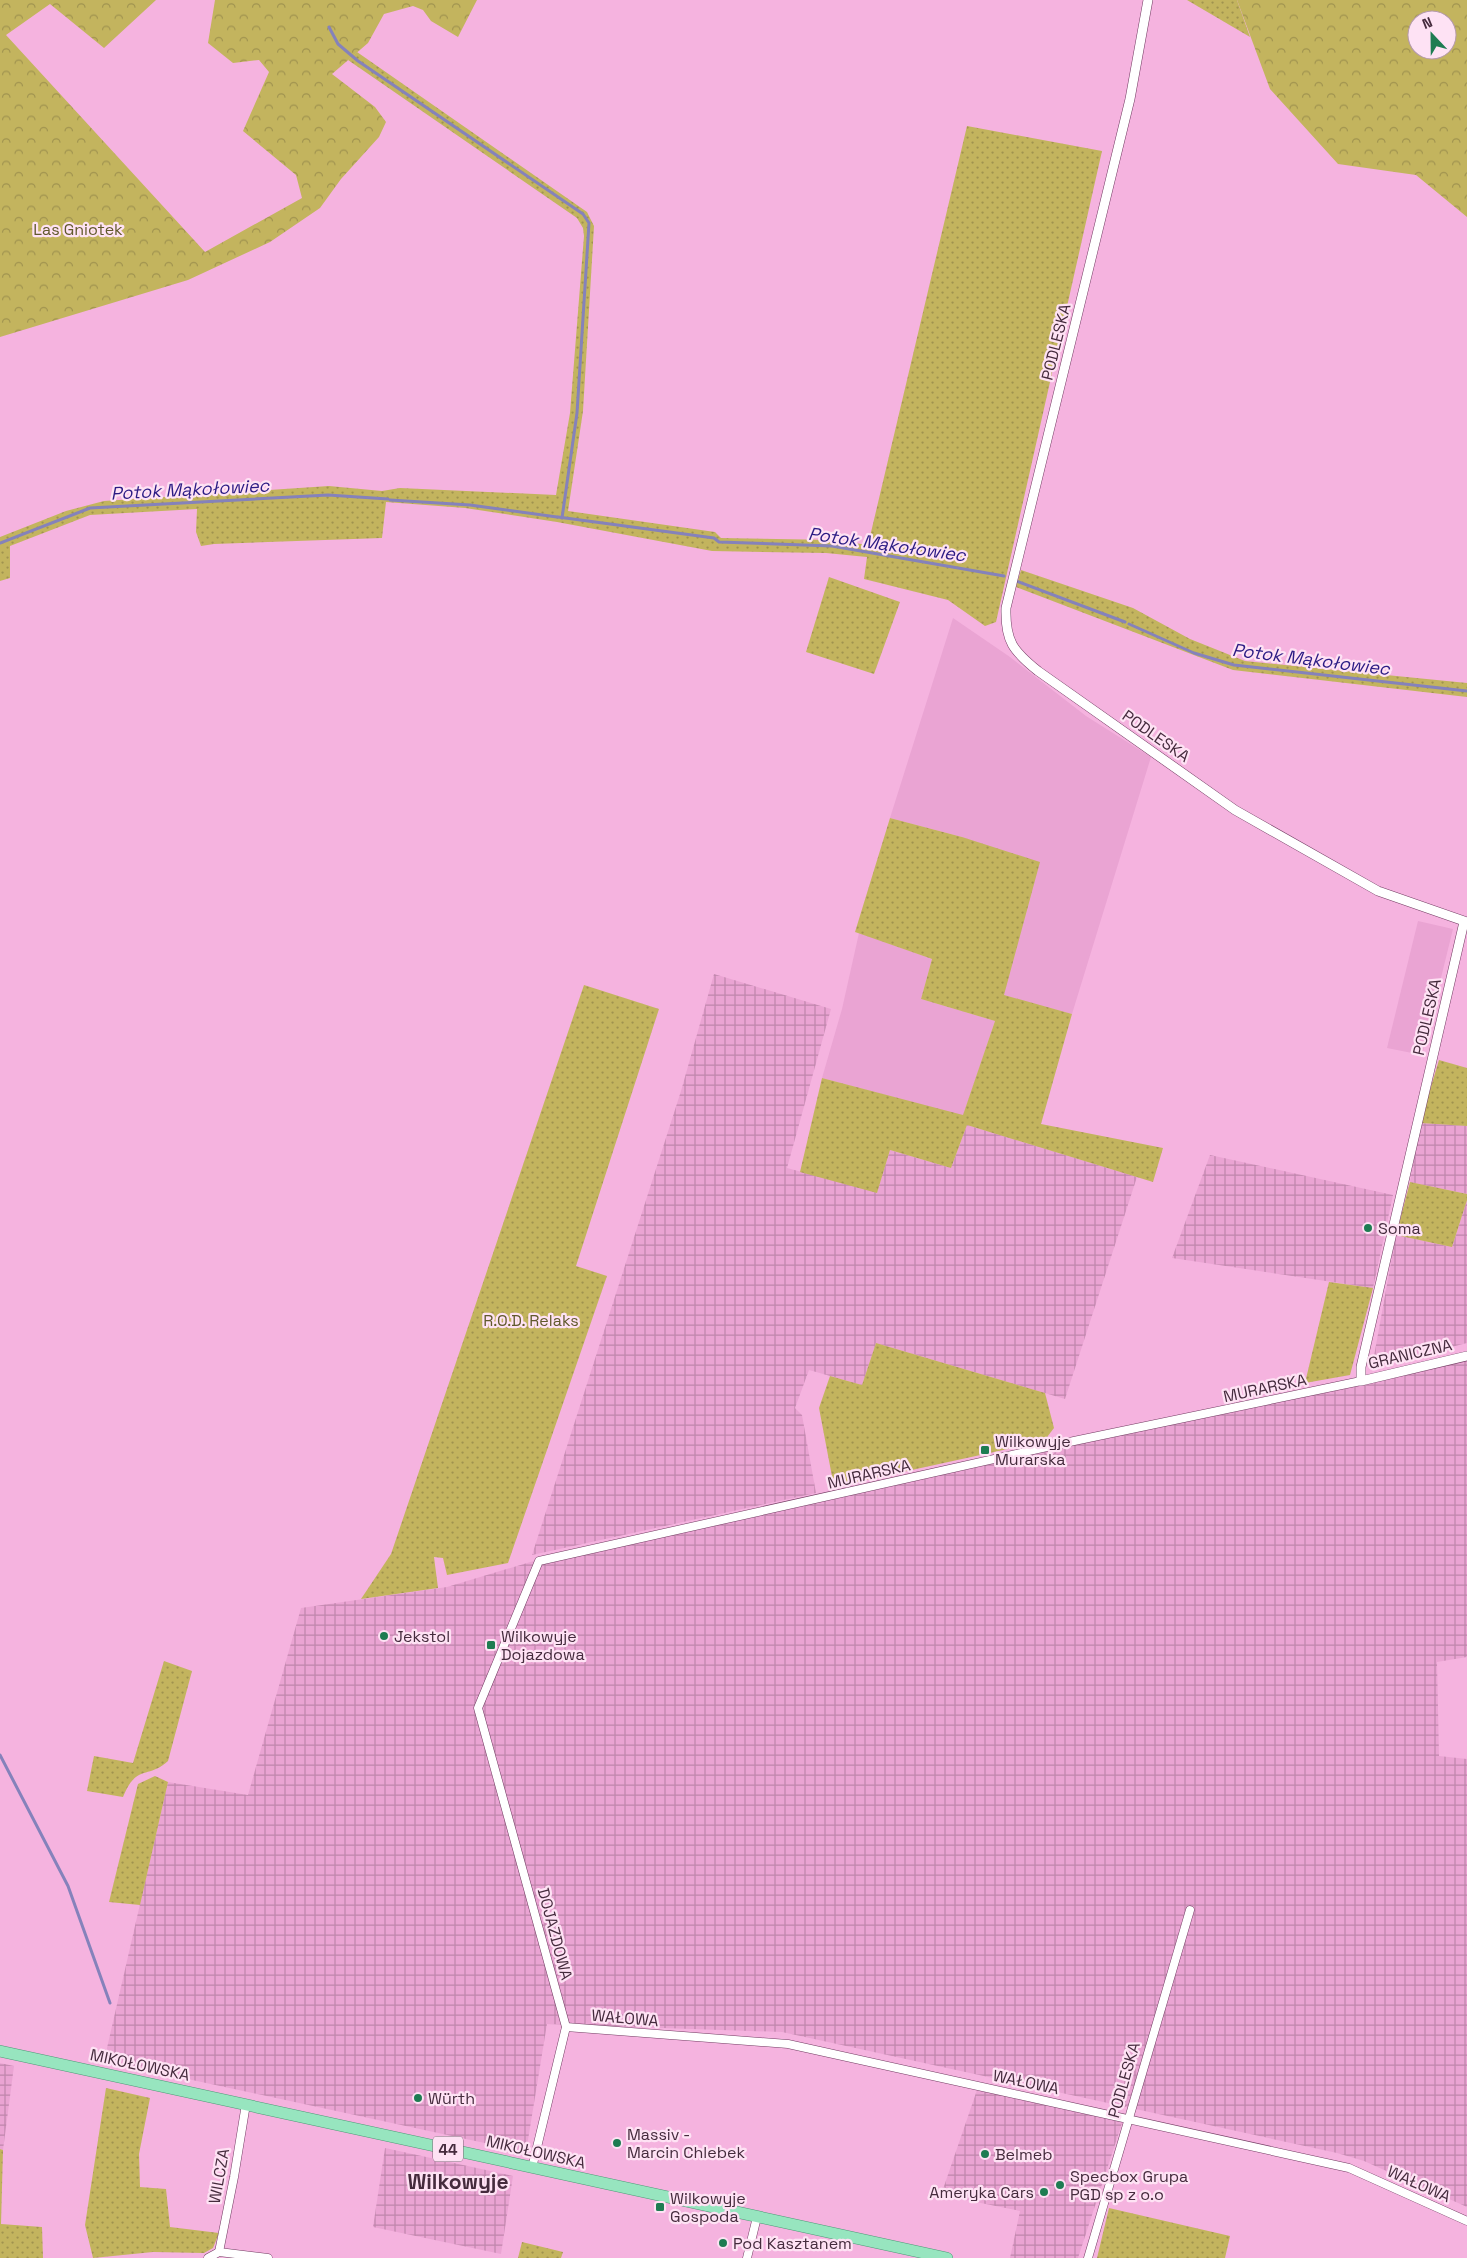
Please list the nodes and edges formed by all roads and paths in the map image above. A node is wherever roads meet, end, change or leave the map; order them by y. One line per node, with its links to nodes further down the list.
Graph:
1 (1148, 0): 2 (street, PODLESKA)
2 (1466, 922): 4 (street, PODLESKA)
3 (1467, 1356): 4 (street, GRANICZNA)
4 (1360, 1381): 5 (street, MURARSKA)
5 (478, 1708): 7 (street, DOJAZDOWA)
6 (1190, 1910): 10 (street, PODLESKA)
7 (566, 2027): 10 (street, WAŁOWA); 11 (street, DOJAZDOWA)
8 (0, 2052): 9 (main road, MIKOŁOWSKA / 44)
9 (246, 2104): 11 (main road, MIKOŁOWSKA / 44); 14 (street, WILCZA)
10 (1129, 2118): 13 (street, WAŁOWA); 19 (street, PODLESKA)
11 (532, 2168): 12 (main road, MIKOŁOWSKA / 44)
12 (757, 2217): 17 (street); 18 (main road, MIKOŁOWSKA / 44)
13 (1467, 2221)
14 (219, 2252): 15 (street); 16 (street)
15 (208, 2258)
16 (268, 2258)
17 (747, 2258)
18 (948, 2258)
19 (1088, 2258)

